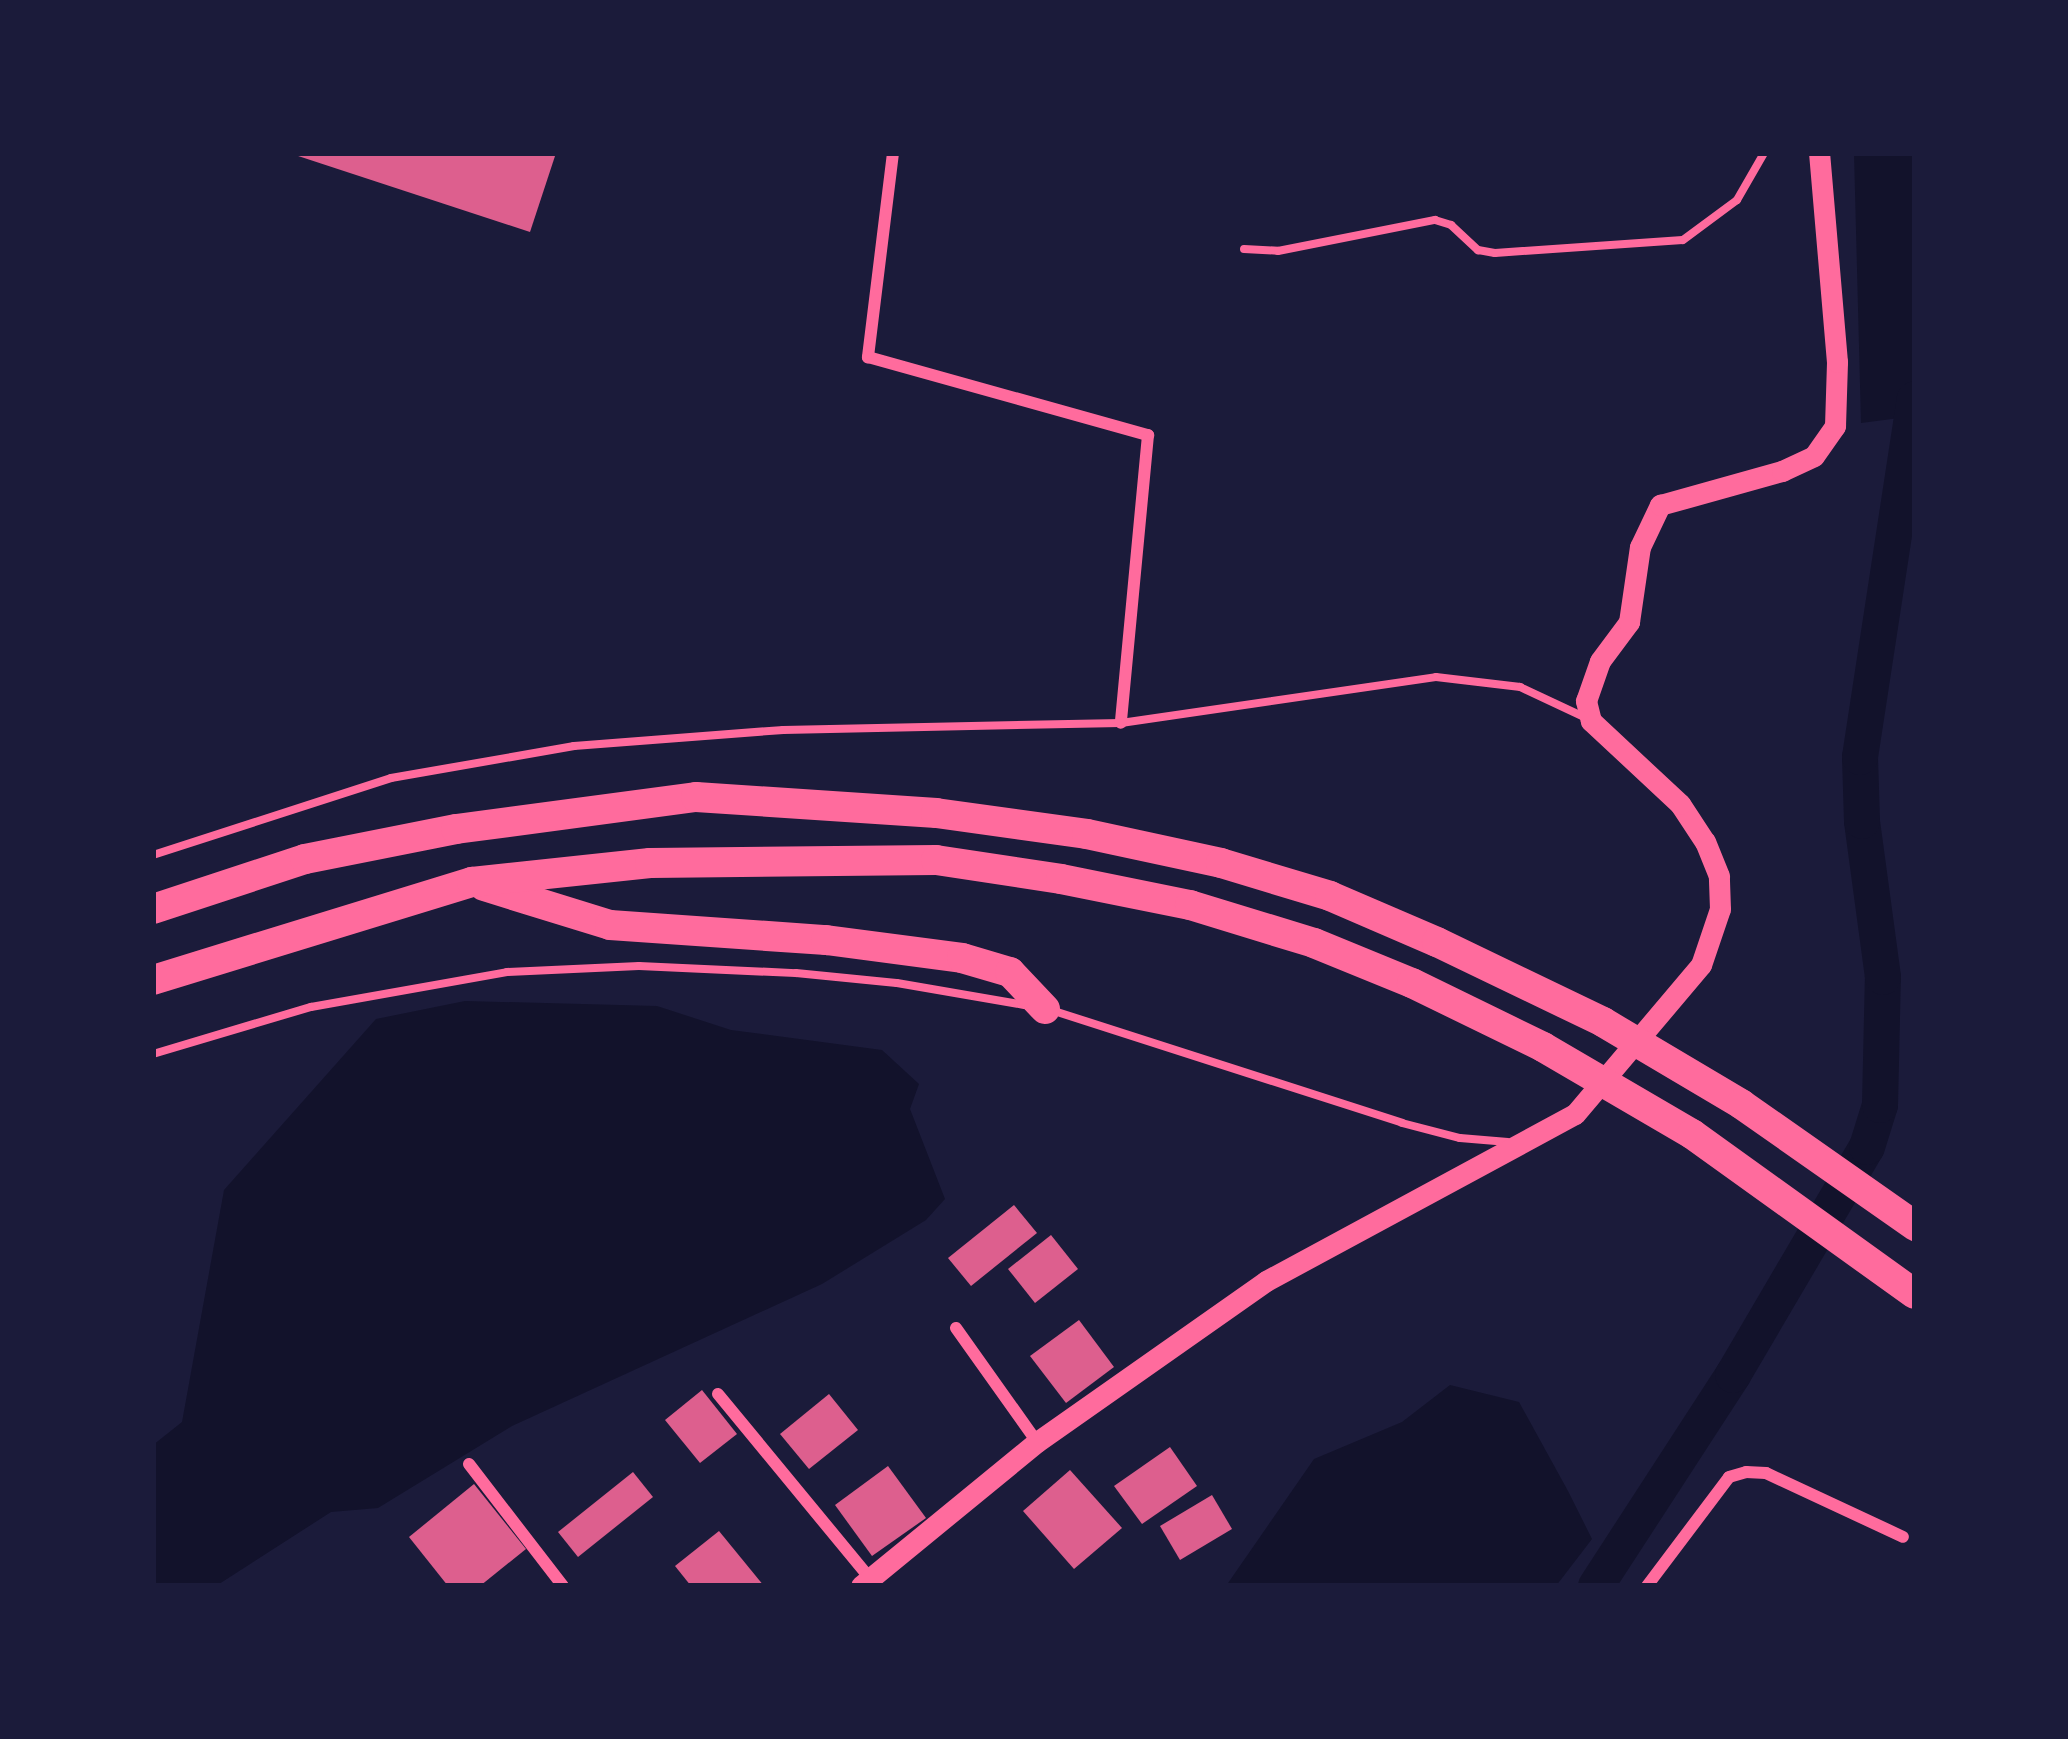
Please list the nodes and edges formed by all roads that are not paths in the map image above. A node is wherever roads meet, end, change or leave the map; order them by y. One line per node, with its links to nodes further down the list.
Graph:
1 (893, 153): 6 (street)
2 (1764, 153): 4 (lane)
3 (1820, 153): 5 (street)
4 (1244, 249)
5 (1591, 721): 6 (lane); 13 (street)
6 (1121, 723): 7 (lane)
7 (153, 855)
8 (472, 882): 10 (highway); 11 (highway); 15 (highway)
9 (153, 909): 14 (highway)
10 (153, 980)
11 (1046, 1009): 12 (lane); 13 (lane)
12 (153, 1054)
13 (1544, 1134): 18 (street)
14 (1915, 1226)
15 (1915, 1294)
16 (956, 1328): 18 (street)
17 (718, 1394): 21 (street)
18 (1037, 1442): 21 (street)
19 (469, 1464): 22 (street)
20 (1904, 1537): 23 (street)
21 (869, 1584)
22 (563, 1586)
23 (1647, 1586)

